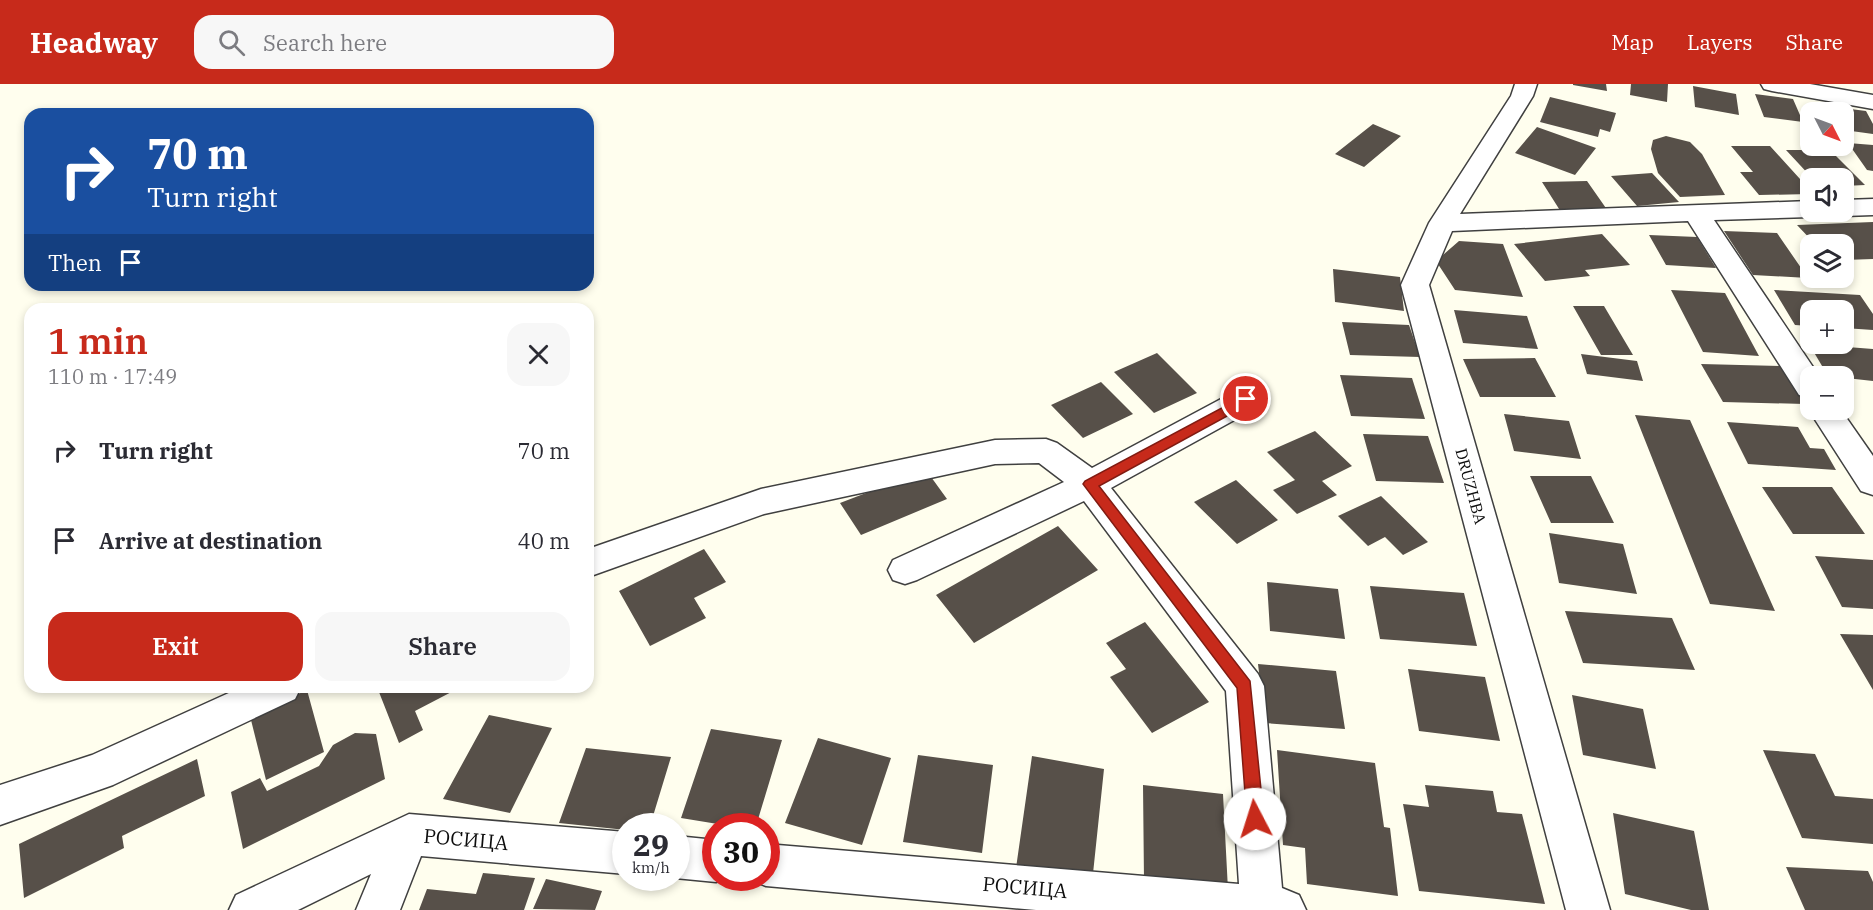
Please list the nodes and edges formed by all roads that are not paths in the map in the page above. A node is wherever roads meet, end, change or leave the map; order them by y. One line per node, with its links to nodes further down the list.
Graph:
1 (1526, 84): 10 (street, DRUZHBA)
2 (1772, 84): 5 (street)
3 (1865, 84): 4 (street)
4 (1873, 94)
5 (1873, 102)
6 (1873, 207): 7 (street)
7 (1854, 208)
8 (1800, 209): 9 (street)
9 (1695, 212): 10 (street); 11 (street)
10 (1442, 223): 26 (street, DRUZHBA)
11 (1800, 372)
12 (1246, 399): 15 (street)
13 (1832, 420): 14 (street)
14 (1873, 482)
15 (1090, 484): 16 (street); 17 (street); 23 (street)
16 (594, 561)
17 (905, 570)
18 (269, 693): 19 (street)
19 (0, 805)
20 (409, 834): 21 (street, РОСИЦА); 24 (street, РОСИЦА); 25 (street)
21 (612, 852)
22 (780, 866): 23 (street, РОСИЦА)
23 (1273, 909)
24 (251, 910)
25 (378, 910)
26 (1588, 910)

